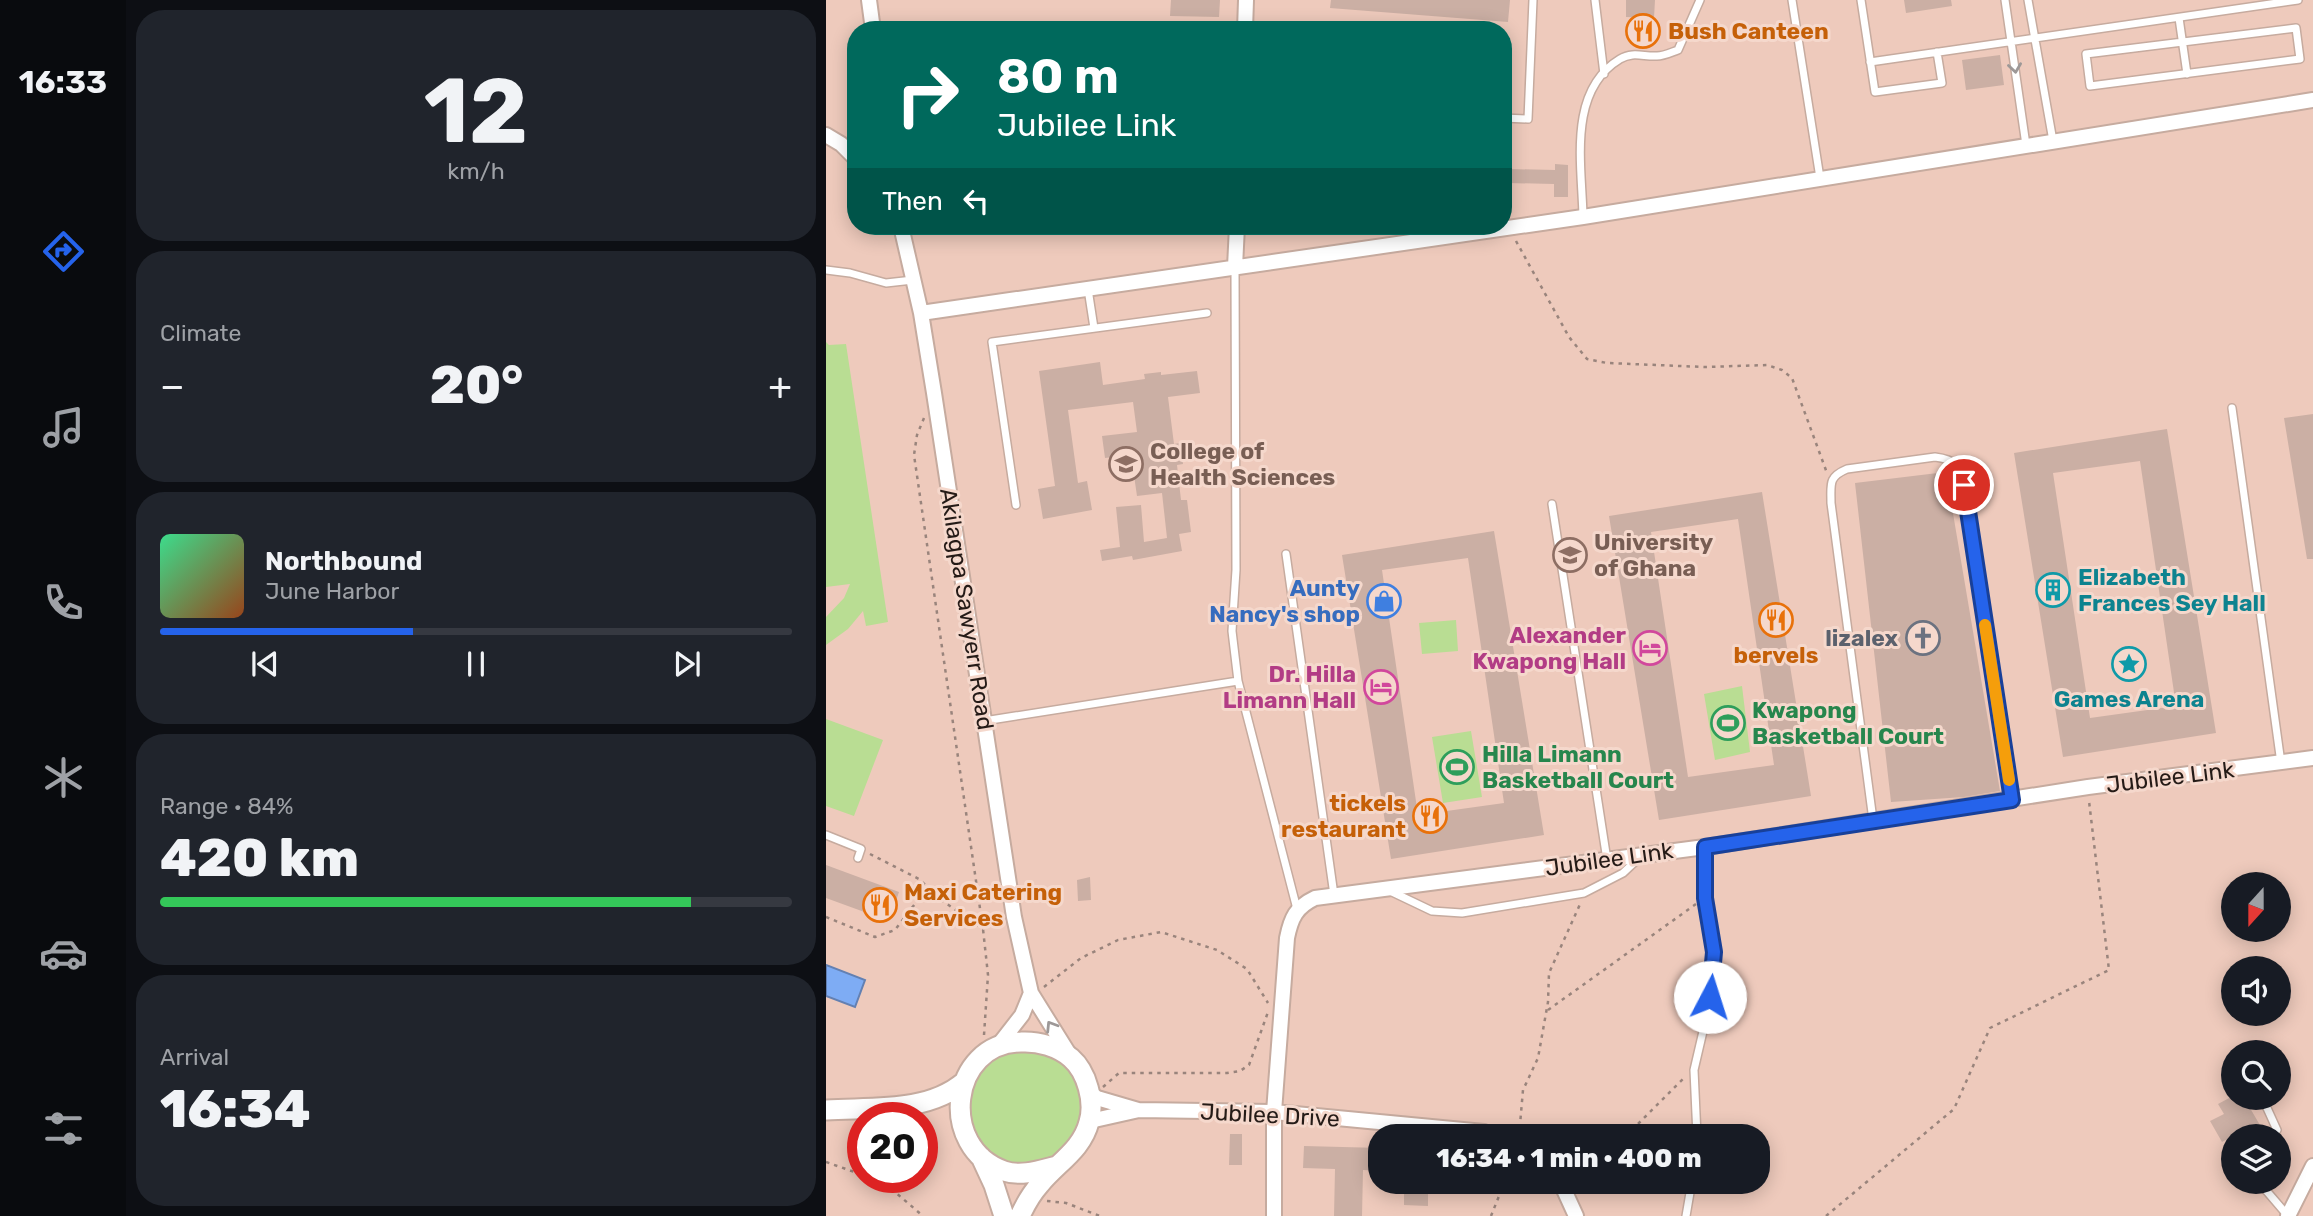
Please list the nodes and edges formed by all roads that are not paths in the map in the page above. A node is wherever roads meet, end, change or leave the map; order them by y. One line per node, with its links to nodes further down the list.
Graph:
1 (869, 0): 12 (street)
2 (1246, 0): 13 (street)
3 (1533, 0): 22 (lane)
4 (1595, 0): 19 (lane)
5 (1700, 0): 19 (lane)
6 (1792, 0): 27 (lane)
7 (1861, 0): 18 (lane)
8 (2005, 0): 15 (lane)
9 (2028, 0): 14 (lane)
10 (2298, 0): 11 (lane)
11 (2179, 18): 14 (lane); 16 (lane)
12 (872, 21)
13 (1245, 21)
14 (2033, 38): 15 (lane); 24 (lane)
15 (2011, 41): 17 (lane); 25 (lane, one-way to 25)
16 (2182, 42): 20 (lane); 20 (lane); 20 (lane)
17 (1937, 52): 18 (lane); 18 (lane)
18 (1870, 62)
19 (1604, 74): 28 (lane)
20 (2187, 74)
21 (2313, 100): 24 (street)
22 (1512, 118)
23 (826, 135): 26 (street)
24 (2053, 141): 25 (street)
25 (2026, 145): 27 (street)
26 (847, 151)
27 (1820, 178): 28 (street)
28 (1583, 216): 29 (street)
29 (1512, 227)
30 (903, 235): 35 (street, Akilagpa Sawyerr Road)
31 (1237, 235): 33 (street)
32 (1459, 235): 33 (street)
33 (1236, 267): 36 (street); 44 (lane)
34 (826, 270): 35 (lane)
35 (913, 280): 37 (street, Akilagpa Sawyerr Road)
36 (1088, 289): 37 (street); 39 (lane)
37 (921, 313): 45 (street, Akilagpa Sawyerr Road)
38 (1207, 313): 39 (lane)
39 (1094, 328): 41 (lane)
40 (2232, 408): 47 (lane)
41 (1016, 505)
42 (1552, 505): 54 (lane)
43 (1286, 554): 56 (lane)
44 (1238, 681): 45 (lane); 57 (lane)
45 (984, 721): 58 (street, Akilagpa Sawyerr Road)
46 (2313, 758): 47 (street, Jubilee Link)
47 (2281, 763): 48 (street, Jubilee Link)
48 (2012, 800): 49 (street, Jubilee Link); 49 (lane)
49 (1873, 820): 51 (street, Jubilee Link)
50 (826, 835): 53 (lane)
51 (1705, 847): 52 (street, Jubilee Link); 72 (lane)
52 (1643, 854): 54 (street, Jubilee Link); 55 (lane)
53 (858, 858)
54 (1607, 860): 55 (street, Jubilee Link)
55 (1386, 889): 56 (street, Jubilee Link)
56 (1334, 896): 57 (street, Jubilee Link)
57 (1297, 909): 68 (street)
58 (1031, 993): 59 (street); 60 (street, Akilagpa Sawyerr Road, one-way to 58)
59 (989, 1052): 60 (street); 61 (street)
60 (1072, 1059): 62 (street)
61 (964, 1082): 63 (street); 70 (street)
62 (1090, 1093): 66 (street, Jubilee Drive); 69 (street)
63 (924, 1102)
64 (847, 1109): 65 (street)
65 (826, 1110)
66 (1139, 1110): 68 (street, Jubilee Drive); 69 (street, Jubilee Drive)
67 (938, 1111): 70 (street)
68 (1274, 1112): 71 (street, Jubilee Drive); 81 (street)
69 (1090, 1121): 74 (street)
70 (962, 1123): 73 (street)
71 (1391, 1124)
72 (1696, 1124)
73 (981, 1157): 74 (street); 79 (street)
74 (1057, 1166): 80 (street)
75 (2313, 1166): 84 (street)
76 (1566, 1194): 82 (street)
77 (1690, 1194): 83 (lane)
78 (2269, 1194): 84 (lane)
79 (1004, 1216)
80 (1020, 1216)
81 (1274, 1216)
82 (1576, 1216)
83 (1686, 1216)
84 (2288, 1216)

